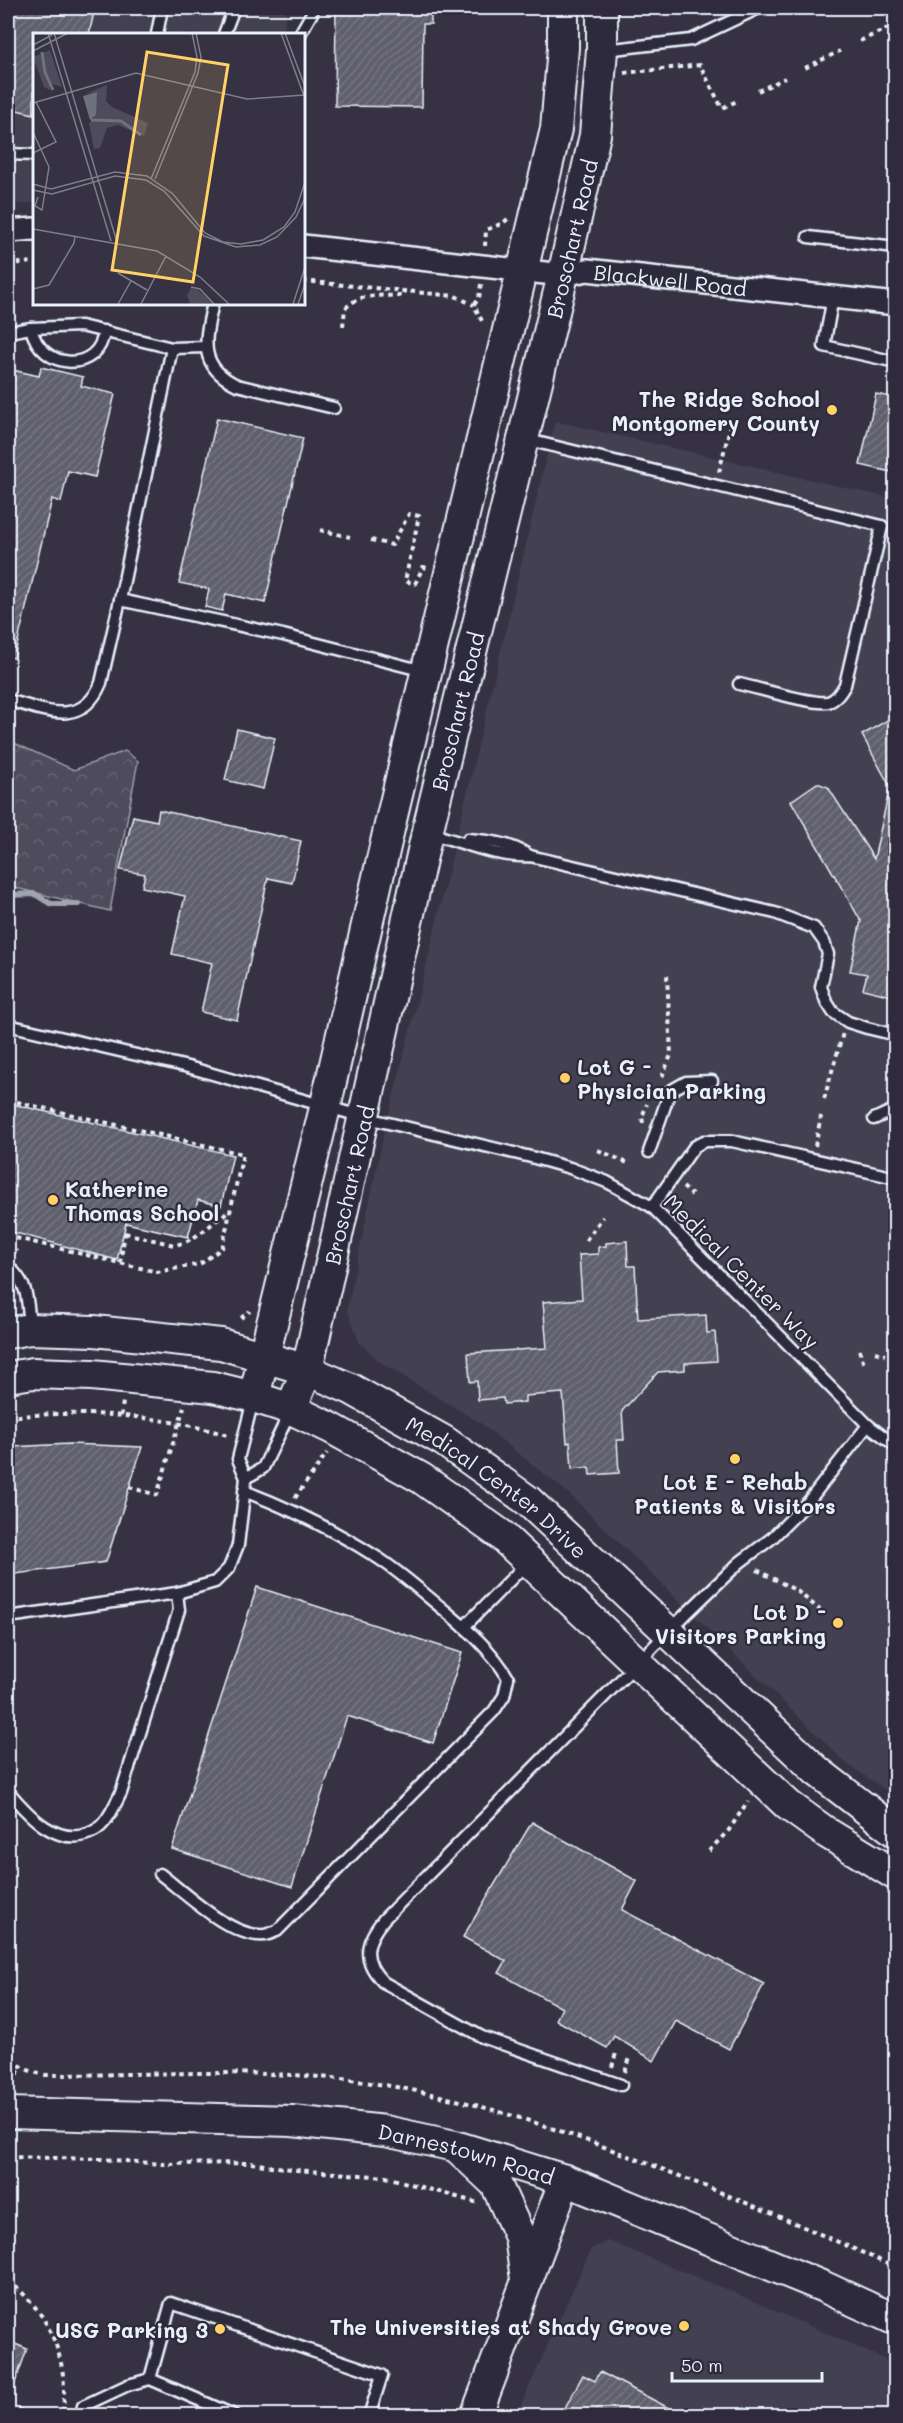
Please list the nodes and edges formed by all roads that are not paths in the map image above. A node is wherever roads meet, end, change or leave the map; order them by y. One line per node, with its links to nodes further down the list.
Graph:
1 (162, 8): 7 (lane)
2 (234, 8): 8 (lane)
3 (312, 8): 9 (lane)
4 (563, 8): 18 (street, Broschart Road)
5 (602, 8): 10 (street, Broschart Road)
6 (759, 8): 10 (lane)
7 (156, 33)
8 (224, 33)
9 (301, 33)
10 (602, 50): 19 (street, Broschart Road)
11 (8, 154): 12 (lane)
12 (33, 155)
13 (33, 229): 14 (street)
14 (8, 231)
15 (808, 237): 17 (lane)
16 (304, 246): 18 (street, Blackwell Road)
17 (896, 247)
18 (523, 270): 19 (street, Blackwell Road); 32 (street, Broschart Road)
19 (563, 275): 20 (street, Blackwell Road); 30 (street, Broschart Road)
20 (833, 297): 22 (street, Blackwell Road); 28 (lane)
21 (213, 304): 26 (lane)
22 (896, 304)
23 (31, 328): 24 (lane); 24 (lane); 25 (lane)
24 (104, 331): 27 (lane)
25 (8, 332)
26 (206, 347): 27 (lane); 29 (lane)
27 (172, 348): 31 (lane)
28 (896, 362)
29 (334, 408)
30 (523, 439): 33 (lane); 35 (street, Broschart Road)
31 (120, 600): 32 (lane); 34 (lane)
32 (428, 671): 39 (street, Broschart Road)
33 (739, 684)
34 (8, 700)
35 (440, 836): 37 (lane); 41 (street, Broschart Road)
36 (8, 1025): 39 (lane, Medical Center Way)
37 (896, 1035)
38 (712, 1081): 43 (lane)
39 (325, 1108): 41 (lane, Medical Center Way); 48 (street, Broschart Road)
40 (896, 1109): 42 (lane)
41 (363, 1117): 45 (lane, Medical Center Way); 49 (street, Broschart Road)
42 (874, 1119)
43 (649, 1152)
44 (896, 1178): 45 (lane)
45 (652, 1207): 53 (lane, Medical Center Way)
46 (8, 1266): 47 (lane)
47 (19, 1331): 48 (street, Medical Center Drive)
48 (264, 1356): 49 (street, Medical Center Drive); 51 (street, Broschart Road)
49 (307, 1370): 52 (street, Broschart Road); 61 (street, Medical Center Drive)
50 (8, 1387): 51 (street, Medical Center Drive)
51 (254, 1397): 52 (street, Medical Center Drive); 55 (lane)
52 (291, 1409): 55 (lane); 57 (street, Medical Center Drive)
53 (868, 1425): 54 (lane, Medical Center Way); 61 (lane)
54 (896, 1446)
55 (246, 1478): 56 (lane)
56 (244, 1491): 58 (lane); 60 (lane)
57 (530, 1561): 60 (lane); 62 (street, Medical Center Drive)
58 (177, 1593): 59 (lane); 63 (lane)
59 (8, 1617)
60 (464, 1627): 65 (lane)
61 (668, 1632): 62 (lane); 64 (street, Medical Center Drive)
62 (639, 1663): 66 (street, Medical Center Drive); 67 (lane)
63 (8, 1791)
64 (896, 1832)
65 (160, 1874)
66 (896, 1875)
67 (621, 2085)
68 (8, 2113): 69 (street, Darnestown Road)
69 (455, 2146): 70 (street, Darnestown Road); 71 (street)
70 (565, 2180): 71 (street); 72 (street, Darnestown Road)
71 (526, 2282): 77 (street)
72 (896, 2320)
73 (150, 2379): 74 (lane); 75 (lane); 76 (lane)
74 (81, 2415)
75 (236, 2415)
76 (369, 2415)
77 (476, 2415)

